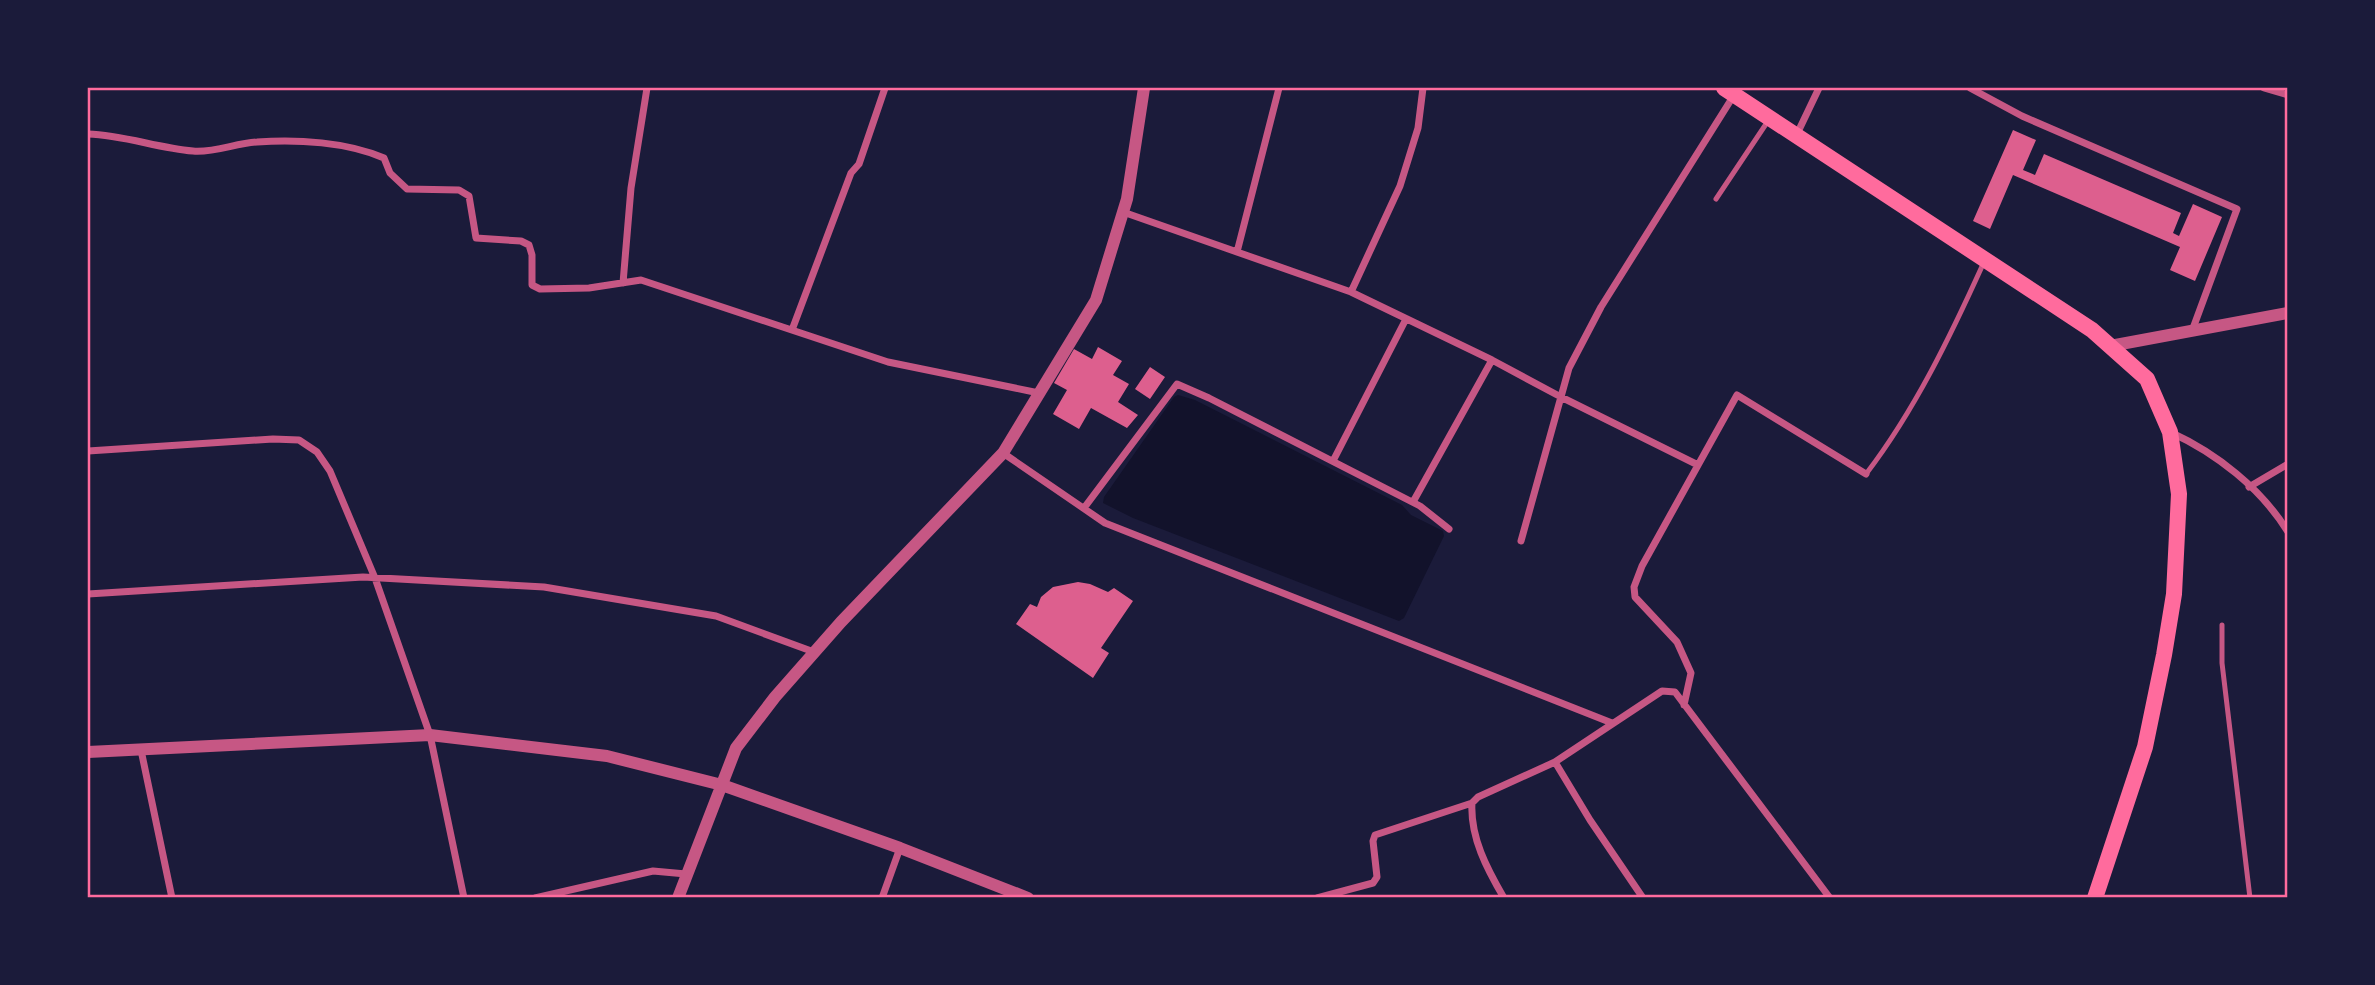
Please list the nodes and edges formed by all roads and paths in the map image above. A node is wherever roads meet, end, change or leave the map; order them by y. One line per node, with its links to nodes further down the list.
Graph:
1 (647, 88): 18 (street)
2 (886, 88): 22 (street)
3 (1143, 88): 15 (street)
4 (1279, 88): 16 (street)
5 (1423, 88): 19 (street)
6 (1819, 88): 13 (street)
7 (1970, 88): 23 (street)
8 (2264, 88): 10 (street)
9 (1729, 91): 11 (main road); 27 (street)
10 (2287, 95)
11 (1770, 118): 13 (main road); 14 (lane)
12 (88, 134): 18 (street)
13 (1796, 135): 17 (main road)
14 (1716, 199)
15 (1123, 212): 16 (street); 26 (street)
16 (1237, 252): 19 (street)
17 (1985, 259): 24 (main road); 34 (lane)
18 (623, 283): 22 (street)
19 (1351, 292): 21 (street)
20 (2287, 313): 23 (street)
21 (1406, 319): 25 (street); 31 (street)
22 (792, 330): 26 (street)
23 (2192, 331): 24 (street)
24 (2110, 346): 28 (main road)
25 (1492, 360): 27 (street); 36 (street)
26 (1040, 393): 30 (street)
27 (1561, 397): 32 (street); 40 (street)
28 (2169, 432): 35 (street); 65 (main road)
29 (88, 451): 41 (street)
30 (1003, 453): 37 (street); 44 (street)
31 (1334, 461): 36 (street); 37 (street)
32 (1698, 464): 34 (street); 45 (street)
33 (2287, 464): 35 (street)
34 (1866, 474)
35 (2249, 487): 39 (street)
36 (1413, 502): 38 (street)
37 (1084, 508): 46 (street)
38 (1448, 528)
39 (2287, 532)
40 (1521, 541)
41 (375, 578): 42 (street); 44 (street); 47 (street)
42 (88, 594)
43 (2222, 625): 66 (lane)
44 (814, 652): 51 (street)
45 (1684, 705): 46 (street); 64 (street)
46 (1612, 723): 50 (street)
47 (430, 735): 48 (street); 51 (street); 56 (street)
48 (141, 750): 49 (street); 55 (street)
49 (88, 752)
50 (1555, 762): 52 (street); 63 (street)
51 (722, 785): 53 (street); 54 (street)
52 (1472, 803): 61 (street); 62 (street)
53 (900, 848): 59 (street); 60 (street)
54 (686, 874): 57 (street); 58 (street)
55 (172, 898)
56 (464, 898)
57 (535, 898)
58 (678, 898)
59 (882, 898)
60 (1028, 898)
61 (1317, 898)
62 (1504, 898)
63 (1643, 898)
64 (1830, 898)
65 (2095, 898)
66 (2250, 898)

